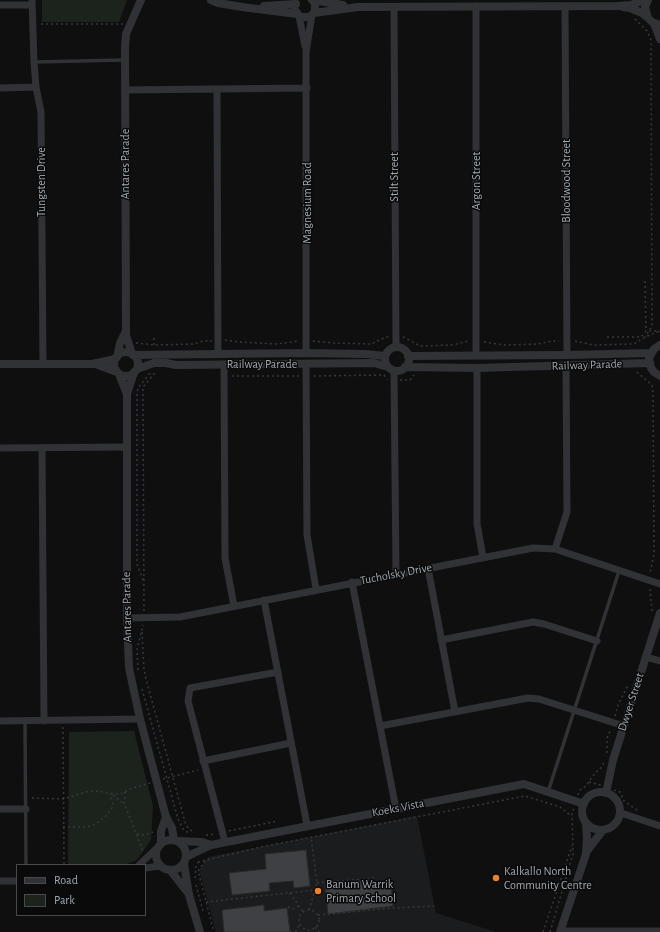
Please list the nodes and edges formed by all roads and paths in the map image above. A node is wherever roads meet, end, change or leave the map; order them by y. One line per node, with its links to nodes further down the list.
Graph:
1 (140, 0): 20 (street, Antares Parade)
2 (211, 0): 12 (street)
3 (313, 0): 13 (street); 16 (street)
4 (644, 0): 11 (street)
5 (648, 0): 18 (street)
6 (297, 1): 12 (street); 17 (street)
7 (32, 3): 8 (street); 19 (street, Tungsten Drive)
8 (0, 6)
9 (476, 6): 10 (street); 14 (street); 46 (street, Argon Street)
10 (565, 6): 11 (street); 47 (street, Bloodwood Street)
11 (617, 6): 15 (street)
12 (242, 7): 17 (street)
13 (358, 7): 14 (street); 16 (street)
14 (394, 7): 39 (street, Stilt Street)
15 (635, 10): 18 (street); 32 (path)
16 (313, 14): 17 (street); 22 (street, Magnesium Road)
17 (298, 15): 22 (street, Magnesium Road)
18 (654, 22): 21 (street)
19 (33, 24): 20 (path); 24 (street, Tungsten Drive)
20 (130, 24): 23 (street, Antares Parade)
21 (660, 39)
22 (306, 52): 27 (street, Magnesium Road)
23 (125, 60): 24 (lane); 29 (street, Antares Parade)
24 (34, 62): 25 (street, Tungsten Drive)
25 (36, 87): 26 (street); 53 (street, Tungsten Drive)
26 (0, 88)
27 (307, 88): 28 (street); 41 (street, Magnesium Road)
28 (217, 89): 29 (street); 40 (street)
29 (125, 90): 31 (street, Antares Parade)
30 (645, 281): 32 (path)
31 (126, 330): 44 (street, Antares Parade); 50 (street, Antares Parade)
32 (648, 331): 33 (path); 34 (path); 35 (path)
33 (660, 331)
34 (607, 337)
35 (645, 337)
36 (150, 344): 45 (path)
37 (634, 344): 42 (path)
38 (660, 345): 43 (street)
39 (396, 347): 48 (street); 49 (street)
40 (218, 353): 41 (street, Railway Parade); 45 (street, Railway Parade)
41 (306, 353): 48 (street, Railway Parade)
42 (637, 353): 43 (street, Railway Parade); 47 (street, Railway Parade)
43 (651, 353): 51 (street)
44 (133, 354): 45 (street, Railway Parade); 50 (street); 63 (street)
45 (151, 355)
46 (476, 355): 47 (street, Railway Parade); 49 (street, Railway Parade)
47 (567, 355)
48 (385, 356): 62 (street)
49 (408, 356): 60 (street)
50 (116, 358): 54 (street); 64 (street)
51 (649, 363): 58 (street, Railway Parade); 66 (street)
52 (0, 364): 53 (street)
53 (42, 364): 54 (street)
54 (92, 364): 64 (street)
55 (151, 364): 56 (street, Railway Parade); 63 (street, Railway Parade); 79 (path)
56 (224, 364): 57 (street, Railway Parade); 84 (street)
57 (306, 364): 62 (street, Railway Parade); 82 (street)
58 (637, 364): 59 (street, Railway Parade); 78 (path)
59 (566, 366): 61 (street, Railway Parade); 73 (street)
60 (405, 368): 61 (street, Railway Parade); 62 (street)
61 (477, 368): 74 (street)
62 (391, 369): 67 (street)
63 (136, 371): 64 (street); 69 (street, Antares Parade)
64 (118, 373): 69 (street, Antares Parade)
65 (420, 375): 67 (path)
66 (660, 376)
67 (394, 380): 77 (street)
68 (142, 387): 79 (path)
69 (127, 394): 70 (street, Antares Parade)
70 (127, 447): 72 (street); 87 (street, Antares Parade)
71 (0, 448): 72 (street)
72 (42, 448): 102 (street)
73 (555, 549): 74 (street, Tucholsky Drive); 76 (street, Tucholsky Drive)
74 (483, 557): 75 (street, Tucholsky Drive)
75 (428, 568): 77 (street, Tucholsky Drive); 90 (street)
76 (619, 571): 78 (street, Tucholsky Drive); 91 (lane)
77 (396, 574): 80 (street, Tucholsky Drive)
78 (650, 581): 81 (street, Tucholsky Drive); 85 (path)
79 (143, 582): 88 (path)
80 (352, 582): 82 (street, Tucholsky Drive); 106 (street)
81 (660, 584)
82 (316, 590): 83 (street, Tucholsky Drive)
83 (264, 600): 84 (street, Tucholsky Drive); 94 (street)
84 (234, 606): 88 (street, Tucholsky Drive)
85 (651, 613)
86 (660, 613): 92 (street, Dwyer Street)
87 (127, 618): 88 (street, Tucholsky Drive); 100 (street, Antares Parade)
88 (144, 618): 89 (path)
89 (142, 630): 95 (path); 114 (path)
90 (441, 640): 91 (street); 99 (street)
91 (597, 641): 98 (lane)
92 (646, 657): 93 (street); 107 (street, Dwyer Street)
93 (660, 662)
94 (278, 672): 108 (street); 110 (street)
95 (138, 674)
96 (628, 684): 105 (path)
97 (142, 689): 115 (path)
98 (573, 710): 99 (street); 105 (street); 120 (lane)
99 (455, 712): 106 (street)
100 (140, 719): 103 (street); 116 (street, Antares Parade)
101 (0, 721): 104 (street)
102 (44, 721): 103 (street); 104 (street)
103 (62, 721): 124 (path)
104 (25, 722): 123 (lane)
105 (613, 722): 107 (street); 109 (path)
106 (380, 726): 127 (street)
107 (624, 726): 118 (street, Dwyer Street)
108 (291, 743): 110 (street); 136 (street)
109 (606, 756)
110 (204, 761): 112 (street)
111 (604, 761): 113 (path)
112 (206, 768): 114 (path); 142 (street)
113 (595, 773)
114 (173, 777): 115 (path); 139 (path)
115 (167, 779): 116 (path); 140 (path)
116 (157, 781): 119 (path); 133 (street, Antares Parade)
117 (589, 782): 118 (path)
118 (606, 790): 125 (street); 130 (street); 132 (path)
119 (125, 792): 122 (path); 126 (path)
120 (548, 792): 125 (street, Koeks Vista); 127 (street, Koeks Vista)
121 (110, 794): 122 (path); 124 (path); 138 (path)
122 (113, 794): 126 (path)
123 (26, 798): 124 (path); 129 (lane)
124 (63, 799): 138 (path)
125 (584, 804): 135 (street)
126 (125, 806): 143 (path)
127 (396, 808): 136 (street, Koeks Vista)
128 (0, 809): 129 (street)
129 (26, 809): 155 (lane)
130 (621, 813): 132 (street); 141 (street)
131 (572, 816): 144 (path)
132 (640, 816): 137 (street)
133 (166, 817): 146 (street, Antares Parade); 149 (street, Antares Parade)
134 (278, 821): 142 (path)
135 (586, 823): 141 (street); 150 (street)
136 (307, 825): 147 (street, Koeks Vista)
137 (660, 826)
138 (63, 827): 156 (path)
139 (188, 828): 140 (path); 148 (path)
140 (183, 829): 148 (path)
141 (603, 830): 150 (street)
142 (222, 832): 147 (street); 148 (path)
143 (137, 834): 145 (path); 145 (path)
144 (311, 837): 153 (path); 164 (path)
145 (139, 839): 151 (path)
146 (176, 841): 148 (street, Koeks Vista); 149 (street, Koeks Vista); 152 (street)
147 (225, 842): 148 (street, Koeks Vista)
148 (203, 843): 152 (street, Koeks Vista); 153 (path); 154 (path)
149 (159, 846): 151 (street); 158 (street)
150 (586, 854): 186 (street)
151 (145, 860): 157 (street)
152 (185, 860): 160 (street, Koeks Vista); 167 (street)
153 (205, 860): 154 (path); 168 (path)
154 (198, 862): 175 (path)
155 (26, 864)
156 (64, 864)
157 (139, 864)
158 (160, 866): 159 (street); 160 (street)
159 (146, 868)
160 (170, 870): 167 (street)
161 (374, 878): 164 (path)
162 (0, 881): 163 (street)
163 (16, 881)
164 (317, 883): 165 (path)
165 (315, 890): 166 (path); 172 (path)
166 (290, 893): 168 (path); 169 (path)
167 (189, 895): 180 (street)
168 (206, 902): 181 (path)
169 (298, 906): 171 (path); 173 (path)
170 (434, 906): 174 (path)
171 (288, 907)
172 (309, 910): 173 (path); 174 (path)
173 (303, 912): 176 (path)
174 (318, 915): 177 (path)
175 (204, 917)
176 (300, 924): 179 (path); 182 (path)
177 (315, 927): 179 (path); 183 (path)
178 (660, 930): 186 (street)
179 (310, 931)
180 (200, 932)
181 (214, 932)
182 (290, 932)
183 (319, 932)
184 (543, 932): 185 (path)
185 (550, 932)
186 (560, 932)

